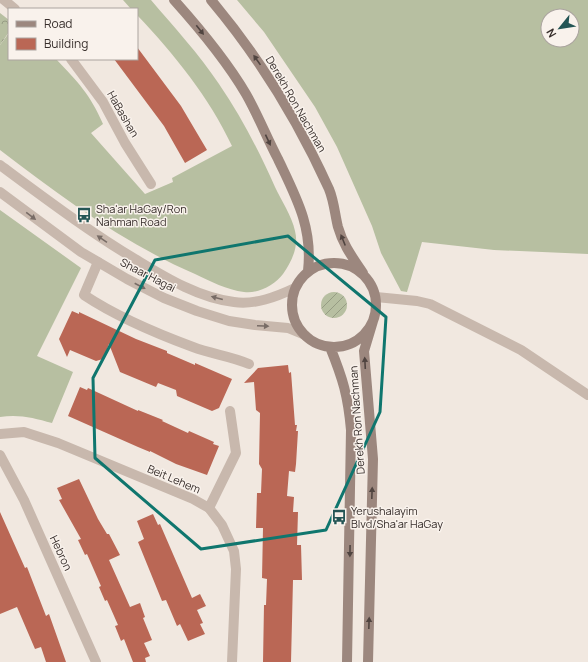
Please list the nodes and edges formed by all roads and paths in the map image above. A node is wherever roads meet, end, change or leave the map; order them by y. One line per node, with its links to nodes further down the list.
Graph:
1 (4, 0): 4 (street)
2 (174, 0): 10 (main road, one-way to 10)
3 (211, 0): 11 (main road, Derekh Ron Nachman, one-way to 3)
4 (14, 8)
5 (72, 60): 7 (street, HaBashan)
6 (0, 165): 12 (street, Shaar Hagai, one-way to 6)
7 (151, 184)
8 (0, 192): 9 (street, Shaar Hagai, one-way to 9)
9 (98, 262): 15 (street, Shaar Hagai, one-way to 15); 17 (street)
10 (308, 271): 11 (main road); 12 (main road)
11 (363, 273): 13 (main road)
12 (295, 288): 15 (main road)
13 (376, 296): 14 (main road); 18 (street)
14 (374, 322): 16 (main road); 26 (main road, Derekh Ron Nachman, one-way to 14)
15 (305, 335): 16 (main road)
16 (330, 347): 25 (main road, Derekh Ron Nachman, one-way to 25)
17 (249, 364)
18 (588, 395)
19 (230, 410): 22 (street)
20 (0, 434): 22 (street, Beit Lehem)
21 (0, 455): 23 (street, Hebron)
22 (209, 508): 24 (street, Beit Lehem)
23 (96, 662)
24 (232, 662)
25 (347, 662)
26 (368, 662)

